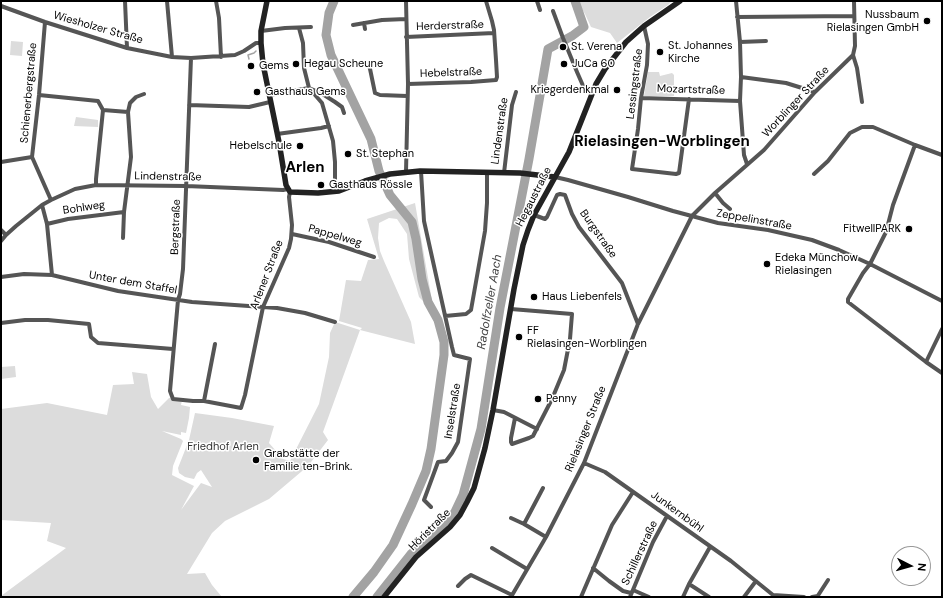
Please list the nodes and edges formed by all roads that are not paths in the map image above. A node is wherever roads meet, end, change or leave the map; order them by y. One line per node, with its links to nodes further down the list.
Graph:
1 (125, 1): 30 (street)
2 (167, 1): 33 (street)
3 (216, 1): 32 (street)
4 (267, 1): 24 (main road, Arlener Straße)
5 (406, 1): 16 (street)
6 (486, 1): 25 (street)
7 (537, 1): 12 (street)
8 (680, 1): 20 (main road, Hegaustraße)
9 (736, 1): 15 (street)
10 (854, 1): 14 (street)
11 (1, 6): 17 (street, Wiesholzer Straße)
12 (540, 10)
13 (553, 11): 41 (street)
14 (854, 16): 15 (street); 31 (street)
15 (737, 17): 28 (street)
16 (406, 19): 18 (street); 26 (street)
17 (45, 22): 30 (street, Wiesholzer Straße); 43 (street, Schienerbergstraße)
18 (364, 23): 19 (street); 23 (street)
19 (352, 25)
20 (644, 26): 41 (main road, Hegaustraße); 46 (street, Lessingstraße)
21 (311, 27): 22 (street)
22 (299, 28): 24 (street); 38 (street)
23 (365, 29)
24 (261, 31): 29 (main road, Arlener Straße)
25 (494, 33): 26 (street, Herderstraße); 37 (street, Hebelstraße)
26 (406, 37): 37 (street)
27 (766, 41): 28 (street)
28 (740, 42): 36 (street)
29 (261, 43): 32 (street, Wiesholzer Straße); 44 (main road, Arlener Straße)
30 (127, 48): 33 (street, Wiesholzer Straße)
31 (853, 55): 40 (street, Worblinger Straße); 50 (street)
32 (221, 56): 34 (street, Wiesholzer Straße)
33 (172, 57): 34 (street, Wiesholzer Straße)
34 (191, 58): 51 (street, Bergstraße)
35 (369, 64): 45 (street)
36 (741, 77): 40 (street); 48 (street)
37 (408, 84): 45 (street)
38 (309, 88): 44 (street); 54 (street); 55 (street)
39 (516, 92): 65 (street, Lindenstraße)
40 (815, 92): 61 (street, Worblinger Straße)
41 (592, 93): 67 (main road, Hegaustraße)
42 (144, 94): 53 (street)
43 (39, 95): 52 (street); 59 (street, Schienerbergstraße)
44 (269, 95): 49 (main road, Arlener Straße)
45 (408, 96): 63 (street)
46 (641, 98): 47 (street, Mozartstraße); 47 (street, Lessingstraße)
47 (689, 99): 48 (street, Mozartstraße)
48 (740, 101): 61 (street)
49 (270, 102): 51 (street); 56 (main road, Arlener Straße)
50 (862, 102)
51 (189, 105): 70 (street, Bergstraße)
52 (103, 110): 53 (street); 68 (street)
53 (128, 112): 69 (street)
54 (344, 113)
55 (329, 126): 56 (street); 72 (street)
56 (277, 134): 71 (main road, Arlener Straße)
57 (915, 145): 58 (street); 66 (street); 87 (street)
58 (942, 155)
59 (32, 157): 60 (street, Schienerbergstraße); 74 (street)
60 (1, 162)
61 (747, 164): 73 (street, Worblinger Straße)
62 (421, 171): 63 (main road, Lindenstraße); 64 (main road, Lindenstraße); 94 (street, Inselstraße)
63 (406, 172): 72 (main road, Lindenstraße)
64 (487, 172): 65 (main road, Lindenstraße); 94 (street)
65 (504, 173): 67 (main road, Lindenstraße)
66 (814, 174)
67 (555, 177): 78 (main road, Hegaustraße); 79 (street, Zeppelinstraße)
68 (96, 185): 69 (street, Lindenstraße); 74 (street, Lindenstraße)
69 (128, 186): 70 (street, Lindenstraße); 77 (street)
70 (186, 186): 71 (street, Lindenstraße); 90 (street, Bergstraße)
71 (289, 191): 72 (main road, Lindenstraße); 82 (street, Arlener Straße)
72 (335, 192)
73 (715, 193): 76 (street); 79 (street, Worblinger Straße)
74 (50, 200): 75 (street, Lindenstraße)
75 (42, 205): 80 (street); 83 (street, Lindenstraße)
76 (730, 209)
77 (124, 212): 80 (street, Bohlweg); 84 (street)
78 (534, 214): 93 (main road, Hegaustraße); 97 (street, Burgstraße)
79 (692, 216): 87 (street, Zeppelinstraße); 97 (street, Worblinger Straße)
80 (47, 224): 88 (street)
81 (1, 230): 83 (street)
82 (292, 234): 86 (street, Pappelweg); 92 (street, Arlener Straße)
83 (6, 235): 85 (street, Lindenstraße)
84 (123, 238)
85 (1, 241)
86 (374, 257)
87 (870, 264): 91 (street, Zeppelinstraße); 101 (street)
88 (52, 276): 89 (street, Unter dem Staffel); 90 (street, Unter dem Staffel)
89 (1, 277)
90 (178, 300): 92 (street, Unter dem Staffel); 100 (street, Bergstraße)
91 (942, 301)
92 (263, 307): 95 (street, Unter dem Staffel); 103 (street, Arlener Straße)
93 (511, 308): 104 (main road, Hegaustraße); 106 (street)
94 (445, 316): 110 (street, Inselstraße)
95 (335, 322)
96 (1, 323): 100 (street)
97 (638, 324): 107 (street, Rielasinger Straße)
98 (942, 329): 101 (street)
99 (214, 344): 103 (street)
100 (173, 349): 103 (street, Bergstraße)
101 (926, 362): 102 (street)
102 (942, 373)
103 (204, 401)
104 (494, 410): 105 (street); 127 (main road, Höristraße)
105 (515, 418): 106 (street); 106 (street)
106 (537, 429)
107 (584, 463): 109 (street, Junkernbühl); 114 (street, Rielasinger Straße)
108 (543, 488): 113 (street)
109 (633, 492): 111 (street, Junkernbühl); 117 (street)
110 (431, 507)
111 (667, 516): 115 (street, Junkernbühl); 123 (street, Schillerstraße)
112 (510, 518): 113 (street)
113 (524, 524): 114 (street)
114 (546, 538): 118 (street, Rielasinger Straße)
115 (710, 547): 120 (street, Junkernbühl); 121 (street)
116 (492, 548): 118 (street)
117 (593, 568): 123 (street); 128 (street)
118 (527, 569): 124 (street, Rielasinger Straße)
119 (828, 580): 126 (street)
120 (756, 581): 125 (street, Junkernbühl); 132 (street)
121 (689, 584): 130 (street); 131 (street)
122 (458, 586): 124 (street, Rielasinger Straße)
123 (631, 594): 129 (street)
124 (512, 596)
125 (774, 596): 133 (street, Junkernbühl)
126 (817, 596): 134 (street)
127 (384, 597)
128 (581, 597)
129 (649, 597)
130 (683, 597)
131 (709, 597)
132 (744, 597)
133 (804, 597)
134 (812, 597)

